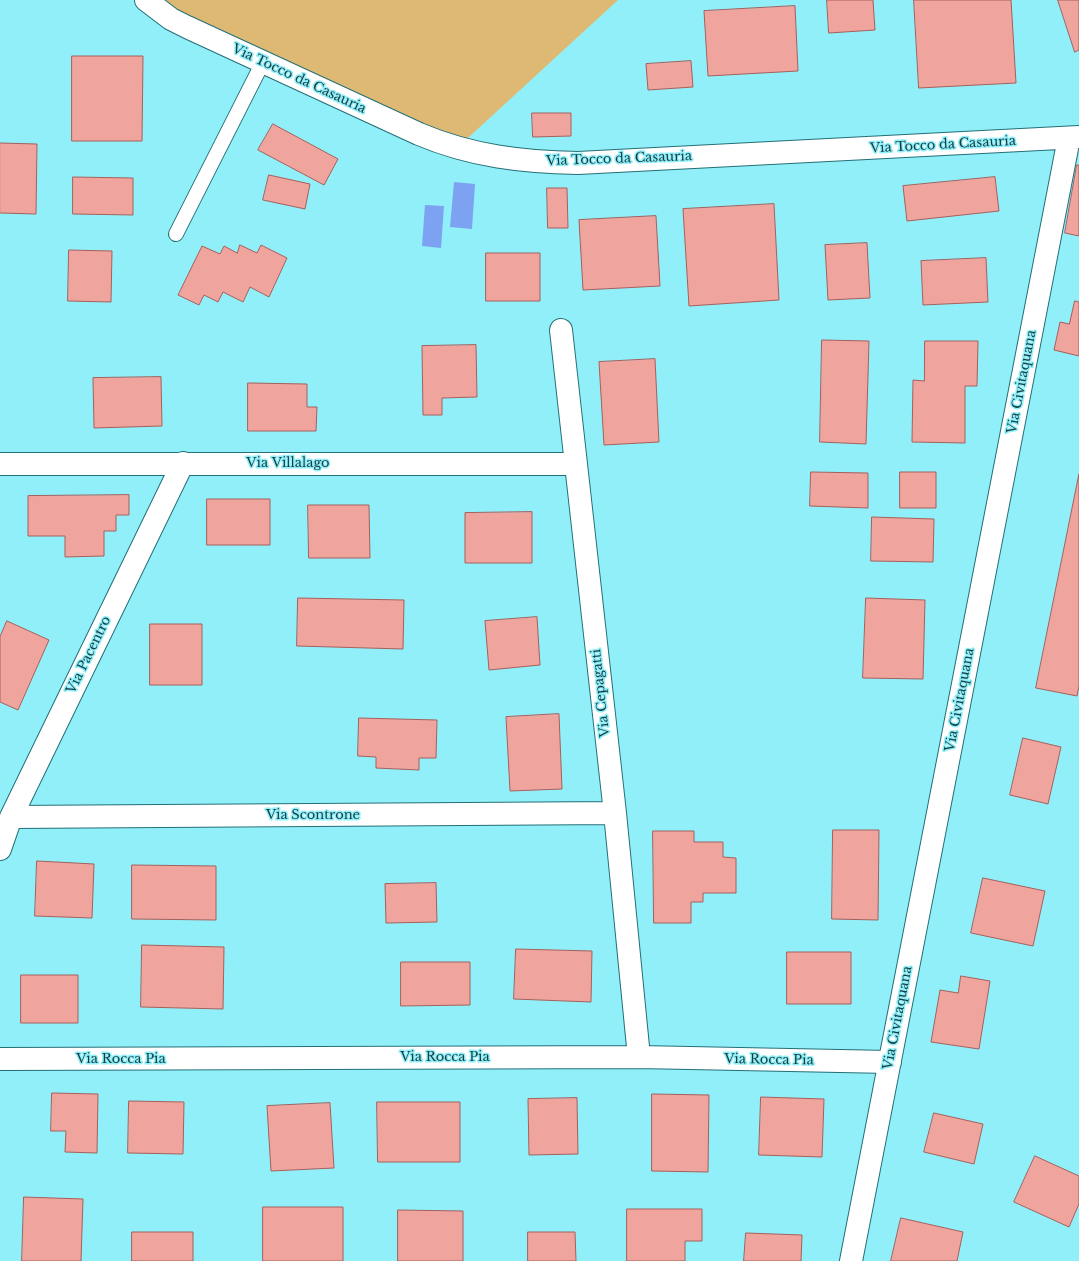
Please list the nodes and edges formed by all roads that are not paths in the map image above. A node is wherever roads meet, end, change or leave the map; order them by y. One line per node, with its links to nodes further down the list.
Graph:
1 (146, 0): 2 (street, Via Tocco da Casauria)
2 (263, 62): 3 (street, Via Tocco da Casauria); 4 (lane)
3 (1074, 138): 14 (street, Via Civitaquana)
4 (176, 234)
5 (561, 330): 8 (street, Via Cepagatti)
6 (183, 463): 7 (street, Via Villalago); 8 (street, Via Villalago); 10 (street, Via Pacentro)
7 (0, 464)
8 (576, 464): 9 (street, Via Cepagatti)
9 (615, 813): 10 (street, Via Scontrone); 12 (street, Via Cepagatti)
10 (11, 817): 11 (street, Via Pacentro)
11 (0, 849)
12 (639, 1057): 13 (street, Via Rocca Pia); 14 (street, Via Rocca Pia)
13 (0, 1059)
14 (890, 1062): 15 (street, Via Civitaquana)
15 (851, 1261)

